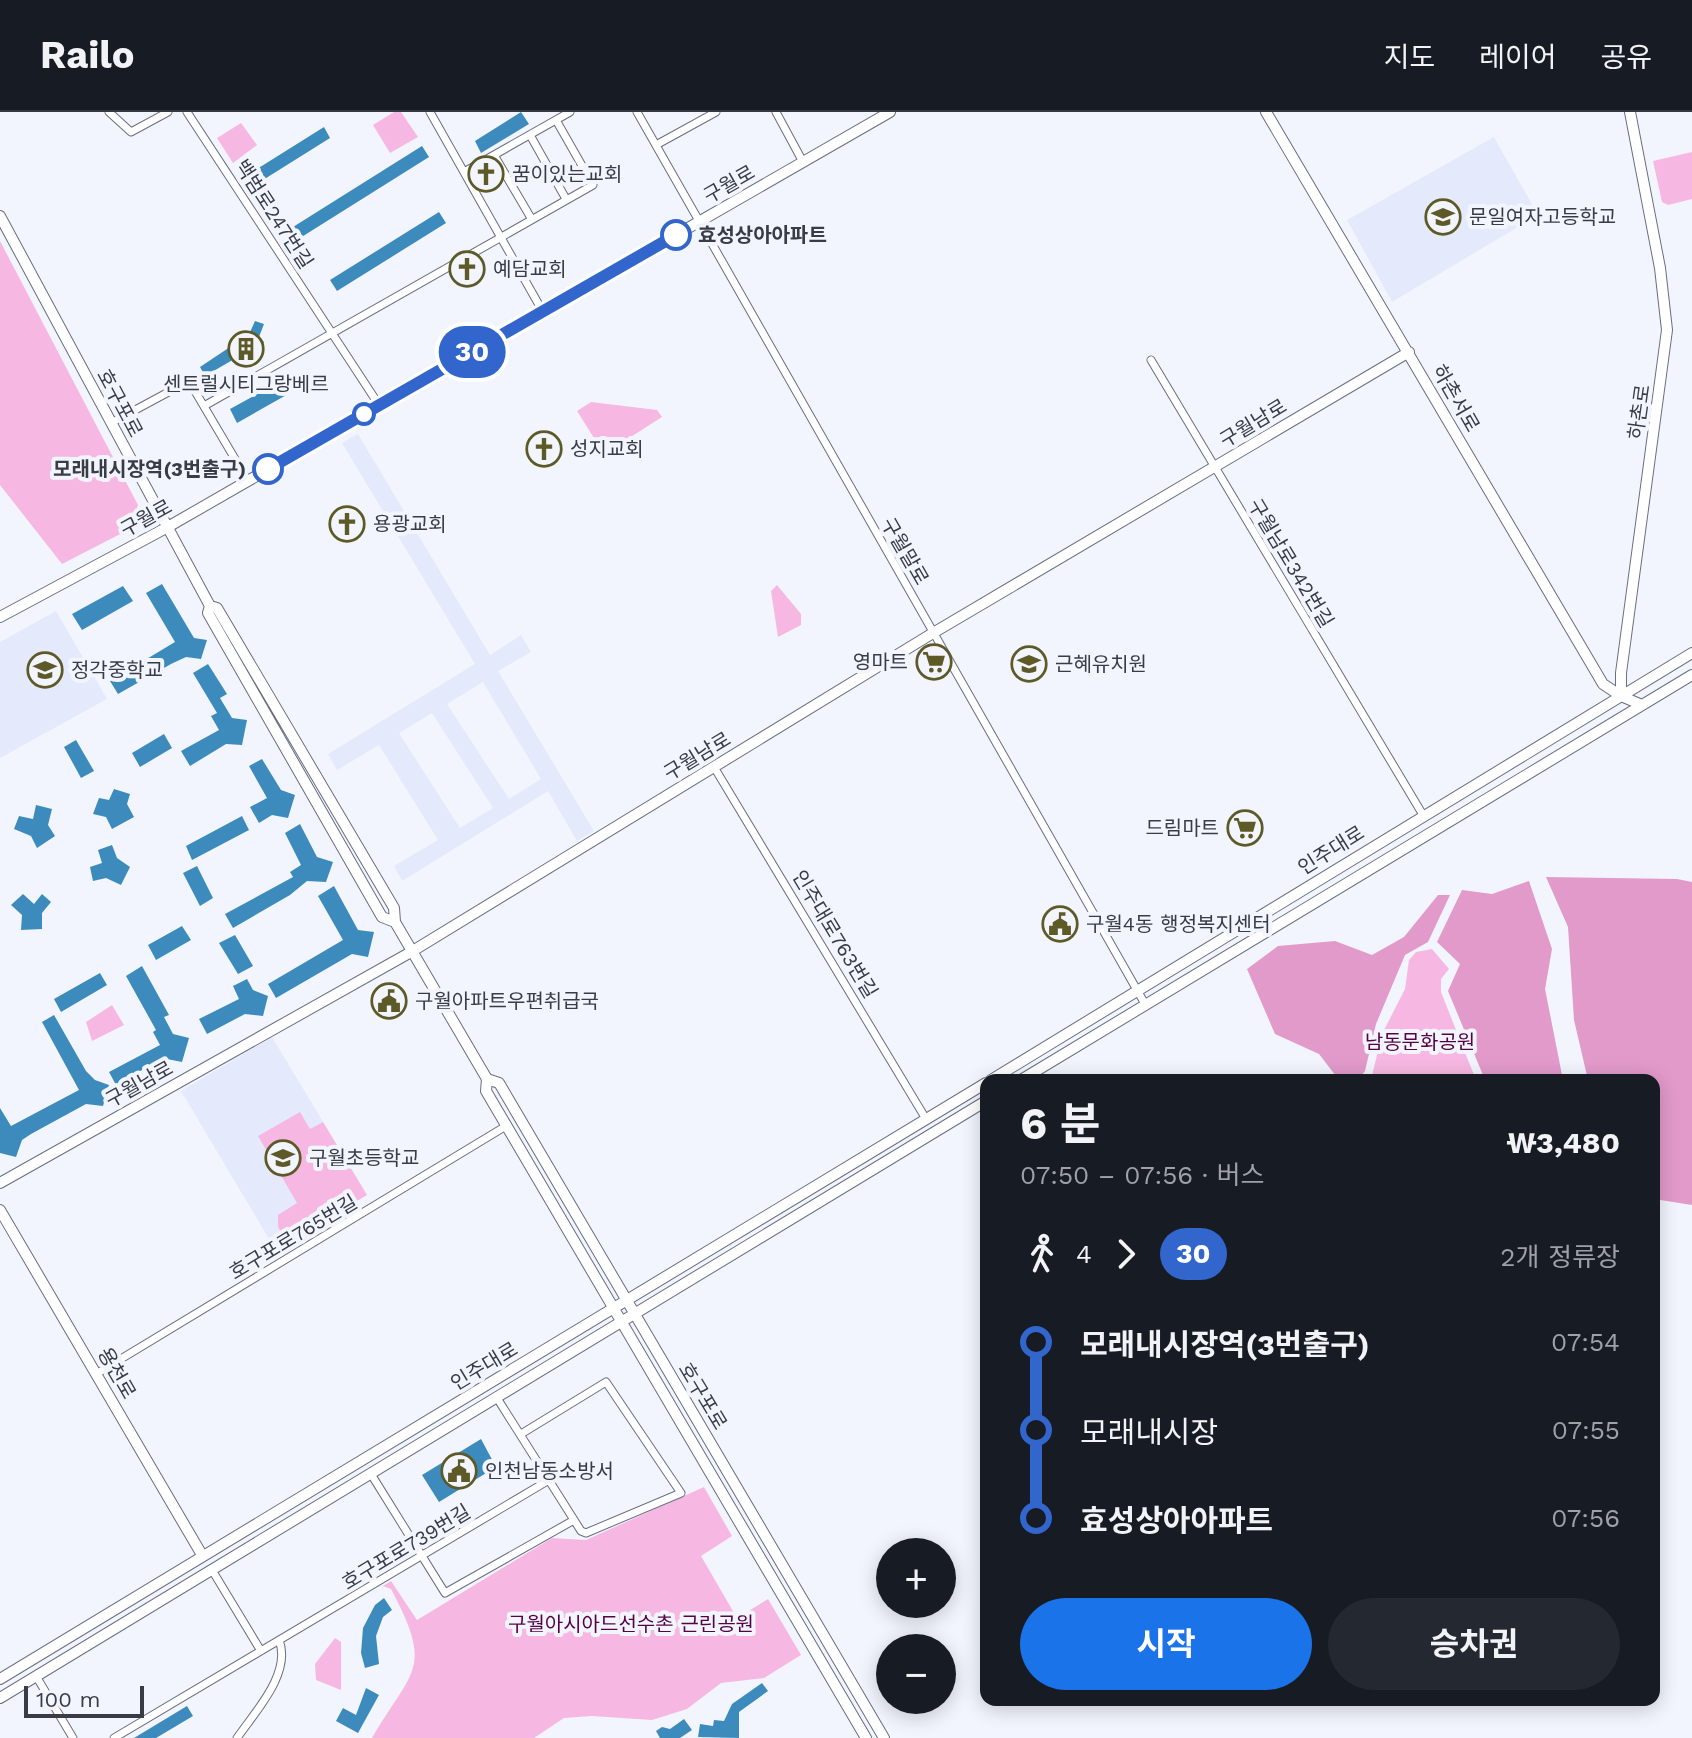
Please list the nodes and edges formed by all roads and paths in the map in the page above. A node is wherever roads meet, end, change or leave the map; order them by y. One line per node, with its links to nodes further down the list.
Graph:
1 (109, 112): 2 (street)
2 (168, 112)
3 (187, 112): 24 (street, 백범로247번길)
4 (430, 112): 17 (street)
5 (570, 112): 12 (street)
6 (637, 112): 14 (street, 구월말로)
7 (716, 112): 14 (street)
8 (776, 112): 16 (street)
9 (1266, 112): 25 (main road, 하촌서로)
10 (1630, 112): 37 (main road, 하촌로)
11 (883, 114): 16 (main road, 구월로)
12 (556, 120): 13 (street); 18 (street)
13 (530, 135): 15 (street); 18 (street)
14 (656, 145): 21 (street, 구월말로)
15 (494, 155): 17 (street); 20 (street)
16 (803, 162): 21 (main road, 구월로)
17 (464, 172): 22 (street)
18 (566, 199): 20 (street)
19 (0, 216): 29 (main road, 호구포로)
20 (531, 218): 22 (street)
21 (700, 221): 23 (main road, 구월로); 34 (street, 구월말로)
22 (500, 236): 23 (street); 24 (street)
23 (543, 312): 27 (main road, 구월로)
24 (333, 334): 27 (street, 백범로247번길); 28 (street)
25 (1409, 352): 30 (main road, 구월남로); 37 (main road, 하촌서로)
26 (1151, 360): 30 (street, 구월남로342번길)
27 (379, 405): 31 (main road, 구월로)
28 (204, 406): 29 (street); 31 (street)
29 (111, 423): 32 (main road, 호구포로)
30 (1215, 466): 34 (main road, 구월남로); 40 (street, 구월남로342번길)
31 (248, 481): 32 (main road, 구월로)
32 (166, 528): 33 (main road, 구월로); 41 (main road, 호구포로)
33 (0, 617)
34 (933, 633): 39 (main road, 구월남로); 42 (street, 구월말로)
35 (1692, 653): 37 (main road, 인주대로)
36 (1692, 675): 38 (main road, 인주대로)
37 (1621, 696): 38 (main road); 40 (main road, 인주대로)
38 (1642, 705): 43 (main road, 인주대로)
39 (714, 767): 41 (main road, 구월남로); 49 (street, 인주대로763번길)
40 (1423, 815): 42 (main road, 인주대로)
41 (411, 952): 46 (main road, 호구포로); 51 (main road, 구월남로)
42 (1137, 991): 43 (street, 구월말로); 44 (main road, 인주대로)
43 (1145, 1004): 45 (main road, 인주대로)
44 (1000, 1074)
45 (1031, 1074)
46 (487, 1079): 50 (main road, 호구포로); 53 (main road, 호구포로)
47 (980, 1086): 49 (main road, 인주대로)
48 (980, 1105): 55 (main road, 인주대로)
49 (926, 1119): 53 (main road, 인주대로)
50 (506, 1126): 54 (main road, 호구포로); 57 (street, 호구포로765번길)
51 (0, 1183)
52 (0, 1210): 57 (main road, 용천로)
53 (627, 1300): 54 (main road, 인주대로); 55 (main road, 호구포로)
54 (613, 1308): 56 (main road, 호구포로); 63 (main road, 인주대로)
55 (633, 1312): 56 (main road, 인주대로); 75 (main road, 호구포로)
56 (620, 1320): 58 (main road, 인주대로); 74 (main road, 호구포로)
57 (96, 1374): 63 (main road, 용천로)
58 (497, 1398): 59 (street); 60 (main road, 인주대로)
59 (521, 1434): 61 (street); 62 (street)
60 (371, 1474): 64 (street); 65 (main road, 인주대로)
61 (549, 1480): 62 (street); 64 (street, 호구포로739번길)
62 (574, 1520): 64 (street)
63 (202, 1555): 69 (main road, 인주대로)
64 (421, 1556): 66 (street, 호구포로739번길)
65 (212, 1570): 67 (street); 68 (main road, 인주대로)
66 (279, 1640): 67 (street, 호구포로739번길); 71 (street)
67 (261, 1651): 73 (street, 호구포로739번길)
68 (36, 1676): 70 (main road, 인주대로); 72 (street)
69 (0, 1679)
70 (0, 1698)
71 (238, 1736)
72 (73, 1738)
73 (114, 1738)
74 (866, 1738)
75 (884, 1738)

